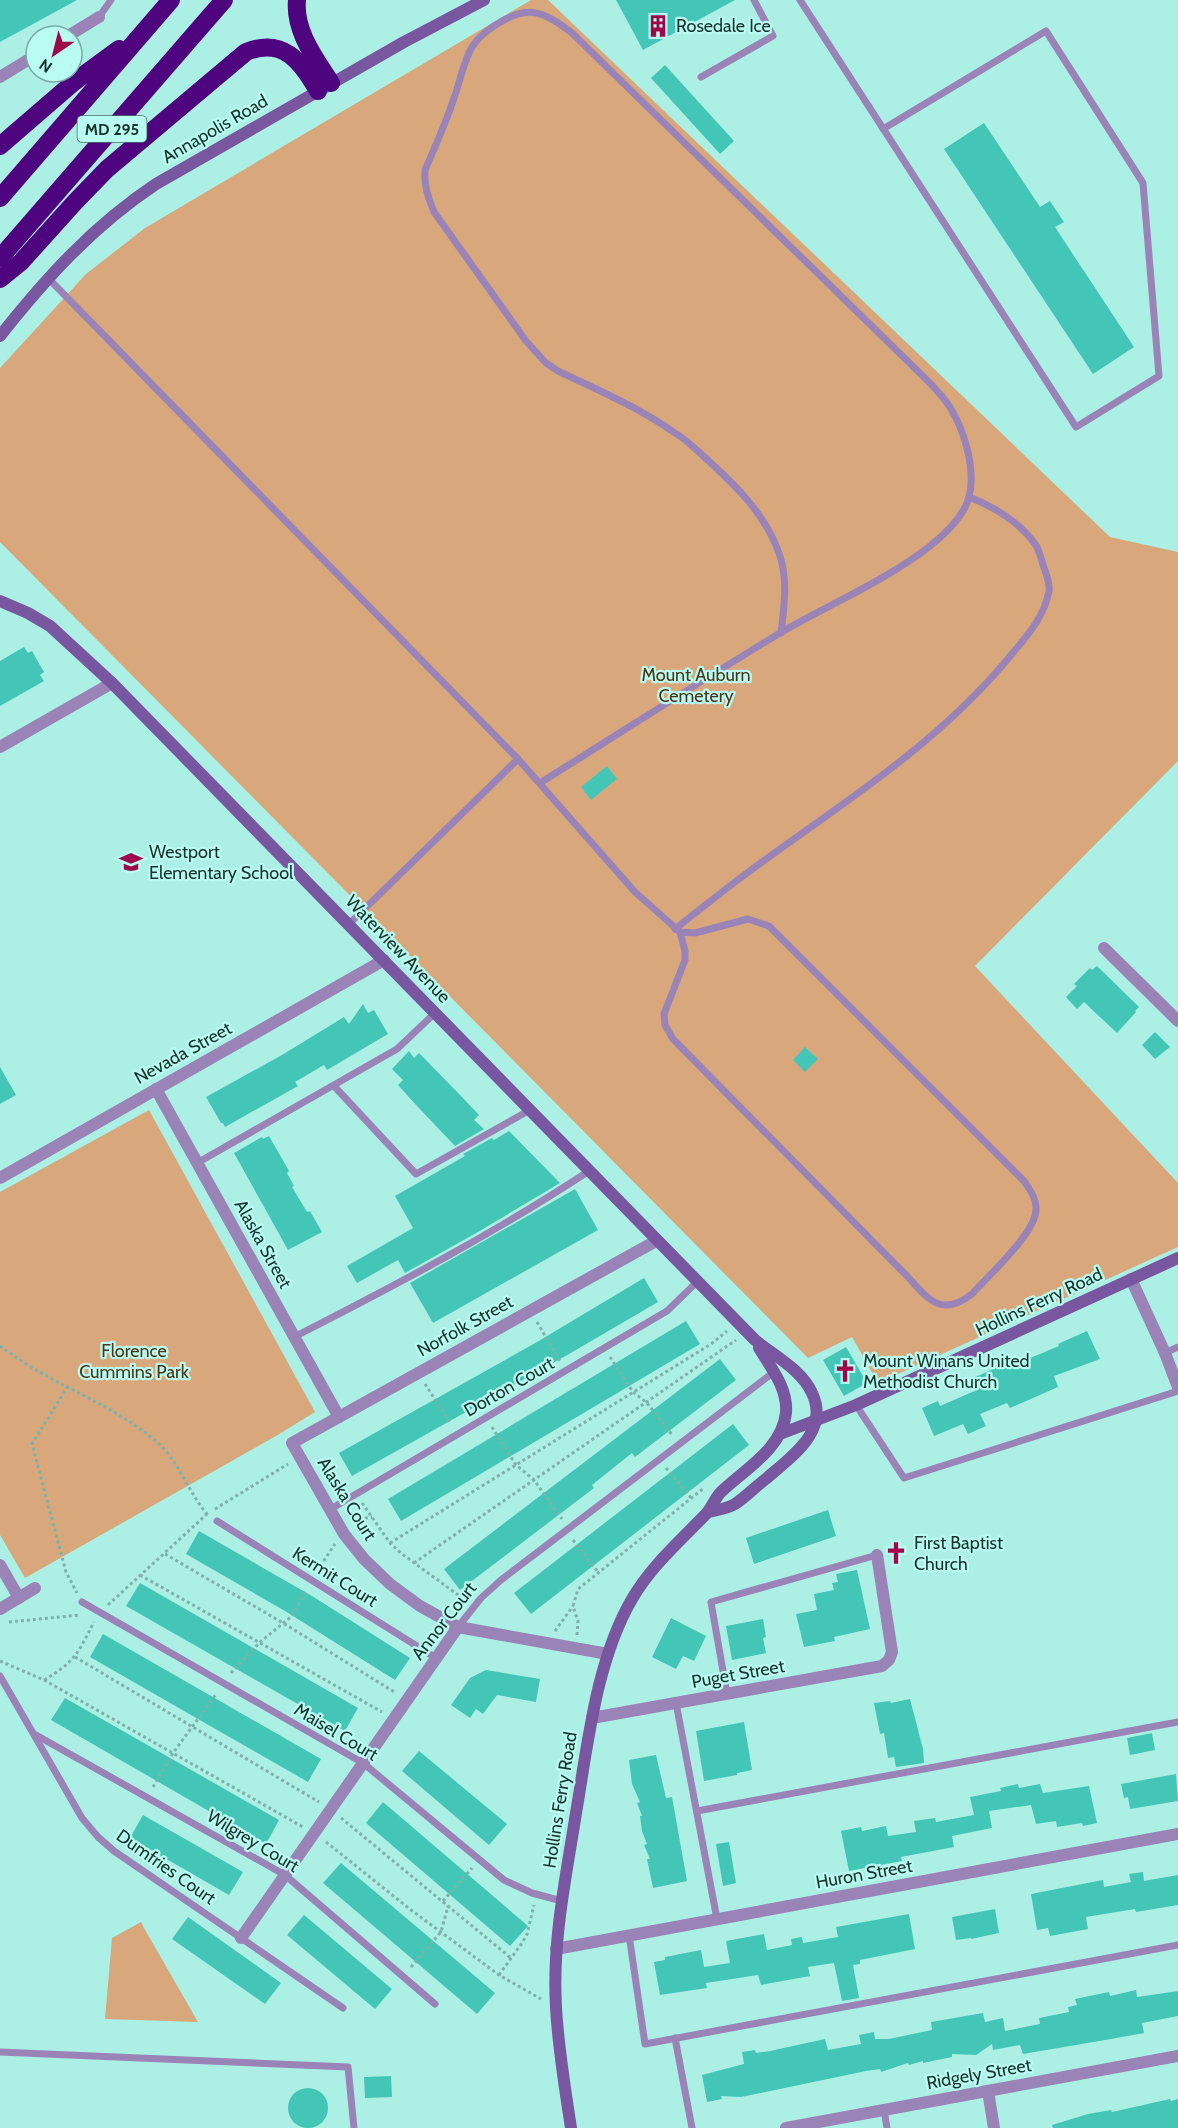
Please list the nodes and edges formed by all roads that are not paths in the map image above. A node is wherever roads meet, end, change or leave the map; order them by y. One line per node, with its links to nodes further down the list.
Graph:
1 (111, 0): 8 (lane)
2 (171, 0): 10 (highway, MD 295)
3 (224, 0): 18 (highway, MD 295)
4 (297, 0): 14 (highway)
5 (484, 0): 14 (street, Annapolis Road)
6 (754, 0): 13 (lane)
7 (800, 0): 15 (lane)
8 (99, 17): 9 (street)
9 (84, 26)
10 (147, 28): 16 (highway); 17 (highway, MD 295)
11 (24, 62): 12 (street)
12 (0, 77)
13 (700, 77)
14 (325, 87): 19 (street, Annapolis Road); 20 (highway)
15 (883, 129): 15 (lane)
16 (0, 146)
17 (0, 198)
18 (0, 258)
19 (48, 278): 21 (street, Annapolis Road); 27 (lane)
20 (0, 279)
21 (0, 336)
22 (969, 497): 24 (lane); 24 (lane); 30 (lane)
23 (0, 602): 25 (street, Waterview Avenue)
24 (781, 633): 28 (lane)
25 (112, 683): 26 (street); 29 (street, Waterview Avenue)
26 (0, 747)
27 (518, 759): 28 (lane); 29 (lane)
28 (540, 783): 30 (lane)
29 (349, 924): 32 (street, Waterview Avenue)
30 (678, 930): 30 (lane)
31 (1104, 948): 34 (street)
32 (384, 960): 33 (street, Waterview Avenue); 36 (street, Nevada Street)
33 (435, 1013): 35 (lane); 37 (street, Waterview Avenue)
34 (1178, 1022)
35 (334, 1086): 37 (lane); 38 (lane)
36 (156, 1089): 38 (street, Alaska Street); 40 (street, Nevada Street)
37 (530, 1110): 39 (street, Waterview Avenue)
38 (197, 1163): 46 (street, Alaska Street)
39 (589, 1171): 41 (street, Waterview Avenue); 46 (lane)
40 (0, 1178)
41 (656, 1241): 44 (street, Waterview Avenue); 52 (street, Norfolk Street)
42 (1178, 1258): 43 (street, Hollins Ferry Road)
43 (1131, 1279): 48 (street); 51 (street, Hollins Ferry Road)
44 (698, 1281): 45 (street, Waterview Avenue); 57 (lane, Dorton Court)
45 (751, 1336): 49 (street, Waterview Avenue); 53 (street, Waterview Avenue)
46 (294, 1337): 52 (street, Alaska Street)
47 (1178, 1347): 48 (lane)
48 (1165, 1353): 50 (street)
49 (774, 1372): 54 (street, Waterview Avenue); 66 (lane, Annor Court)
50 (1178, 1389): 51 (lane)
51 (856, 1405): 53 (street, Hollins Ferry Road)
52 (339, 1417): 56 (street, Norfolk Street)
53 (816, 1420): 55 (street, Hollins Ferry Road); 58 (street, Hollins Ferry Road)
54 (784, 1422): 55 (street, Hollins Ferry Road)
55 (780, 1434): 58 (street, Hollins Ferry Road)
56 (292, 1443): 57 (street, Alaska Court)
57 (329, 1510): 66 (street, Alaska Court)
58 (708, 1512): 67 (street, Hollins Ferry Road)
59 (217, 1521): 68 (lane, Kermit Court)
60 (877, 1555): 70 (lane); 70 (street, Puget Street)
61 (0, 1565): 63 (street)
62 (35, 1588): 63 (street)
63 (19, 1598): 65 (street)
64 (82, 1602): 75 (lane, Maisel Court)
65 (0, 1609)
66 (458, 1627): 67 (street, Alaska Court); 68 (street, Annor Court)
67 (608, 1654): 72 (street, Hollins Ferry Road)
68 (436, 1658): 75 (street, Annor Court)
69 (0, 1676): 74 (lane, Dumfries Court)
70 (727, 1694): 71 (street, Puget Street)
71 (676, 1703): 72 (street, Puget Street); 76 (lane)
72 (592, 1719): 79 (street, Hollins Ferry Road)
73 (1178, 1722): 76 (lane)
74 (34, 1734): 78 (lane, Wilgrey Court); 82 (lane, Dumfries Court)
75 (363, 1763): 78 (street, Annor Court); 79 (lane, Maisel Court)
76 (697, 1811): 80 (lane)
77 (1178, 1834): 80 (street, Huron Street)
78 (285, 1875): 82 (street, Annor Court); 85 (lane, Wilgrey Court)
79 (562, 1901): 84 (street, Hollins Ferry Road)
80 (717, 1919): 81 (street, Huron Street)
81 (629, 1935): 84 (street, Huron Street); 87 (lane)
82 (241, 1938): 86 (lane, Dumfries Court)
83 (1178, 1945): 87 (lane)
84 (556, 1949): 93 (street, Hollins Ferry Road)
85 (435, 2004)
86 (343, 2008)
87 (675, 2038): 94 (lane)
88 (0, 2052): 92 (lane)
89 (1178, 2056): 90 (street, Ridgely Street)
90 (988, 2091): 91 (street, Ridgely Street); 97 (street)
91 (884, 2110): 95 (street, Ridgely Street); 96 (lane)
92 (354, 2128)
93 (572, 2128)
94 (692, 2128)
95 (786, 2128)
96 (887, 2128)
97 (994, 2128)

